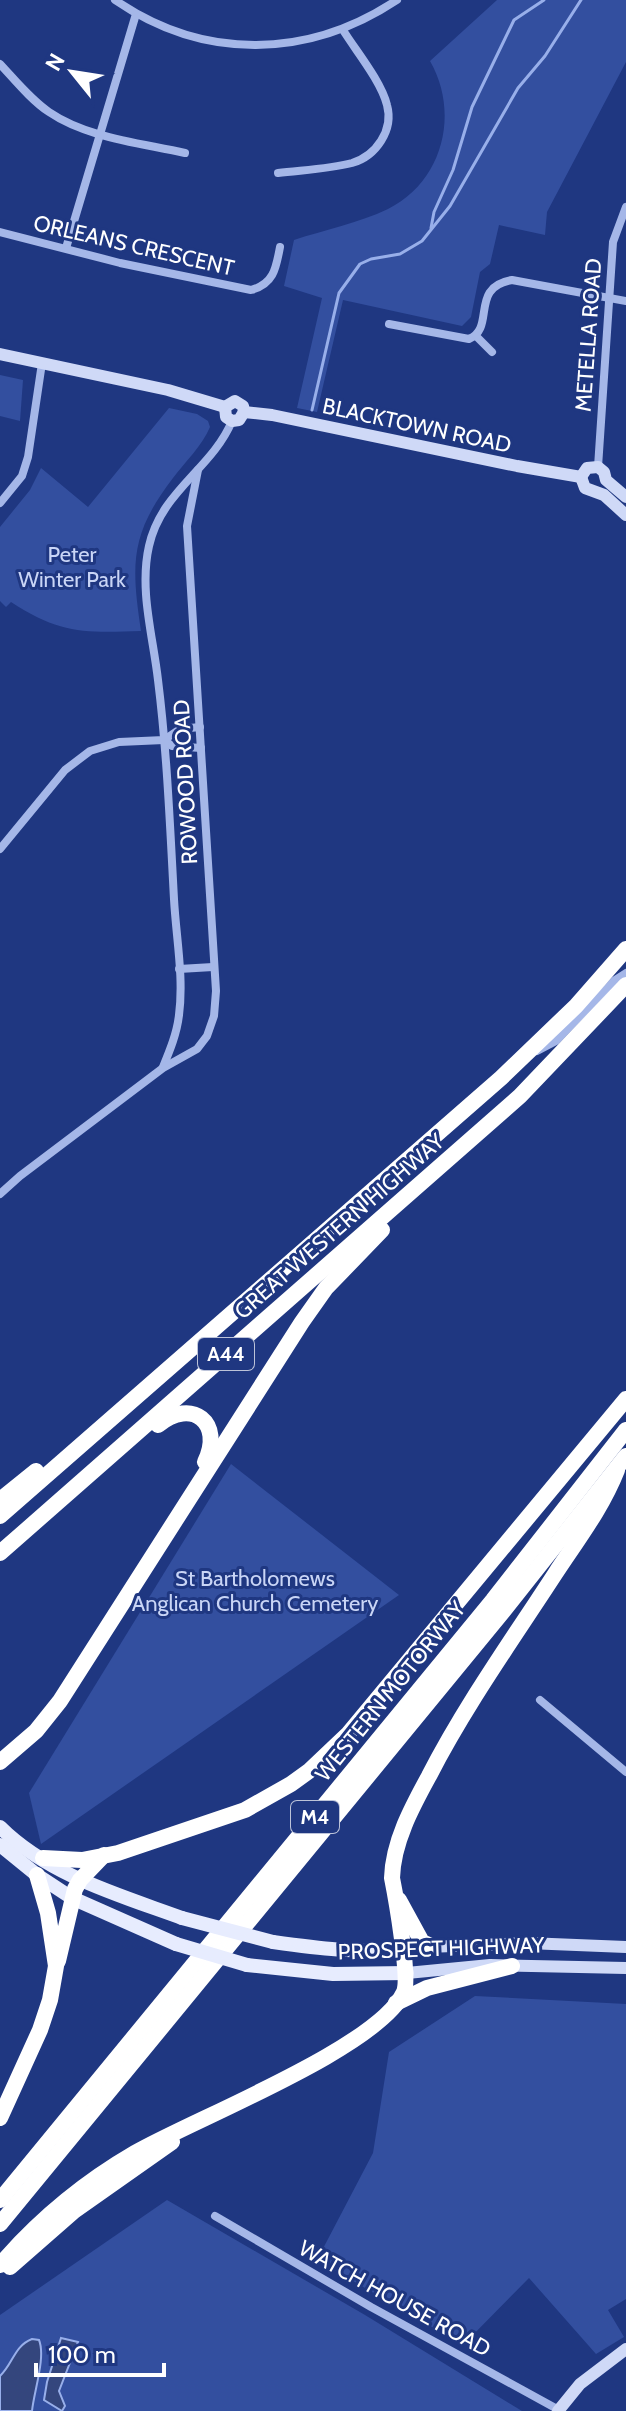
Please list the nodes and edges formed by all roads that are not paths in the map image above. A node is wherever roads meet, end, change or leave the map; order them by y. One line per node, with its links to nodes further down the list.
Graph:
1 (116, 0): 3 (street)
2 (397, 0): 4 (street)
3 (136, 14): 4 (street); 6 (street)
4 (343, 30): 8 (street)
5 (0, 64): 6 (street)
6 (100, 134): 7 (street); 12 (street)
7 (185, 153)
8 (278, 173)
9 (626, 207): 13 (street, METELLA ROAD)
10 (0, 232): 12 (street, ORLEANS CRESCENT)
11 (280, 247): 12 (street, ORLEANS CRESCENT)
12 (66, 248)
13 (608, 299): 14 (street); 16 (street); 23 (street, METELLA ROAD)
14 (626, 301)
15 (389, 324): 16 (street)
16 (476, 336): 17 (street)
17 (492, 352)
18 (0, 354): 19 (main road)
19 (42, 363): 20 (main road); 28 (street)
20 (225, 407): 21 (main road); 22 (main road)
21 (244, 412): 22 (main road); 25 (main road, BLACKTOWN ROAD)
22 (232, 421): 24 (street, ROWOOD ROAD)
23 (598, 467): 25 (main road); 26 (main road)
24 (198, 470): 30 (street, ROWOOD ROAD); 31 (street, ROWOOD ROAD)
25 (581, 477): 27 (main road)
26 (606, 480): 27 (main road); 29 (main road)
27 (596, 491): 29 (main road)
28 (0, 503)
29 (625, 508)
30 (200, 727): 31 (street); 32 (street, ROWOOD ROAD)
31 (164, 740): 32 (street); 33 (street); 36 (street, ROWOOD ROAD)
32 (201, 748): 35 (street, ROWOOD ROAD)
33 (0, 849)
34 (626, 949): 39 (highway, GREAT WESTERN HIGHWAY / A44)
35 (213, 967): 36 (street); 40 (street, ROWOOD ROAD)
36 (179, 969): 40 (street, ROWOOD ROAD)
37 (626, 973): 39 (street)
38 (626, 985): 41 (highway, GREAT WESTERN HIGHWAY / A44)
39 (522, 1059): 43 (highway, GREAT WESTERN HIGHWAY / A44)
40 (163, 1068): 42 (street, ROWOOD ROAD)
41 (454, 1155): 44 (highway, GREAT WESTERN HIGHWAY / A44); 55 (highway)
42 (0, 1194)
43 (178, 1360): 44 (highway); 45 (highway, GREAT WESTERN HIGHWAY / A44)
44 (202, 1375): 49 (highway, GREAT WESTERN HIGHWAY / A44)
45 (133, 1399): 50 (highway); 51 (highway, GREAT WESTERN HIGHWAY / A44)
46 (626, 1399): 59 (highway)
47 (626, 1430): 75 (highway, WESTERN MOTORWAY / M4)
48 (621, 1463): 63 (highway); 77 (highway, WESTERN MOTORWAY / M4)
49 (81, 1482): 52 (highway, GREAT WESTERN HIGHWAY / A44); 54 (highway)
50 (0, 1500)
51 (0, 1516)
52 (0, 1553)
53 (540, 1700): 56 (street)
54 (0, 1753)
55 (0, 1762)
56 (626, 1772)
57 (0, 1827): 60 (main road, PROSPECT HIGHWAY)
58 (0, 1845): 61 (main road, PROSPECT HIGHWAY)
59 (104, 1855): 60 (highway); 62 (highway)
60 (43, 1858): 62 (main road, PROSPECT HIGHWAY)
61 (37, 1875): 64 (main road, PROSPECT HIGHWAY); 68 (highway)
62 (80, 1880): 64 (highway); 67 (main road, PROSPECT HIGHWAY, bridge)
63 (395, 1892): 65 (highway); 67 (highway)
64 (72, 1898): 68 (highway); 71 (main road, PROSPECT HIGHWAY, bridge)
65 (429, 1945): 66 (main road, PROSPECT HIGHWAY); 67 (main road, PROSPECT HIGHWAY)
66 (626, 1947)
67 (402, 1948): 71 (highway)
68 (56, 1966): 73 (highway)
69 (512, 1966): 70 (main road, PROSPECT HIGHWAY); 71 (main road, PROSPECT HIGHWAY); 72 (highway)
70 (626, 1968)
71 (407, 1973): 72 (highway)
72 (396, 2003): 74 (highway)
73 (0, 2118)
74 (198, 2120): 78 (highway); 79 (highway)
75 (0, 2200)
76 (215, 2216): 81 (street, WATCH HOUSE ROAD)
77 (0, 2224)
78 (0, 2265)
79 (0, 2275)
80 (626, 2349): 81 (main road)
81 (558, 2410)

